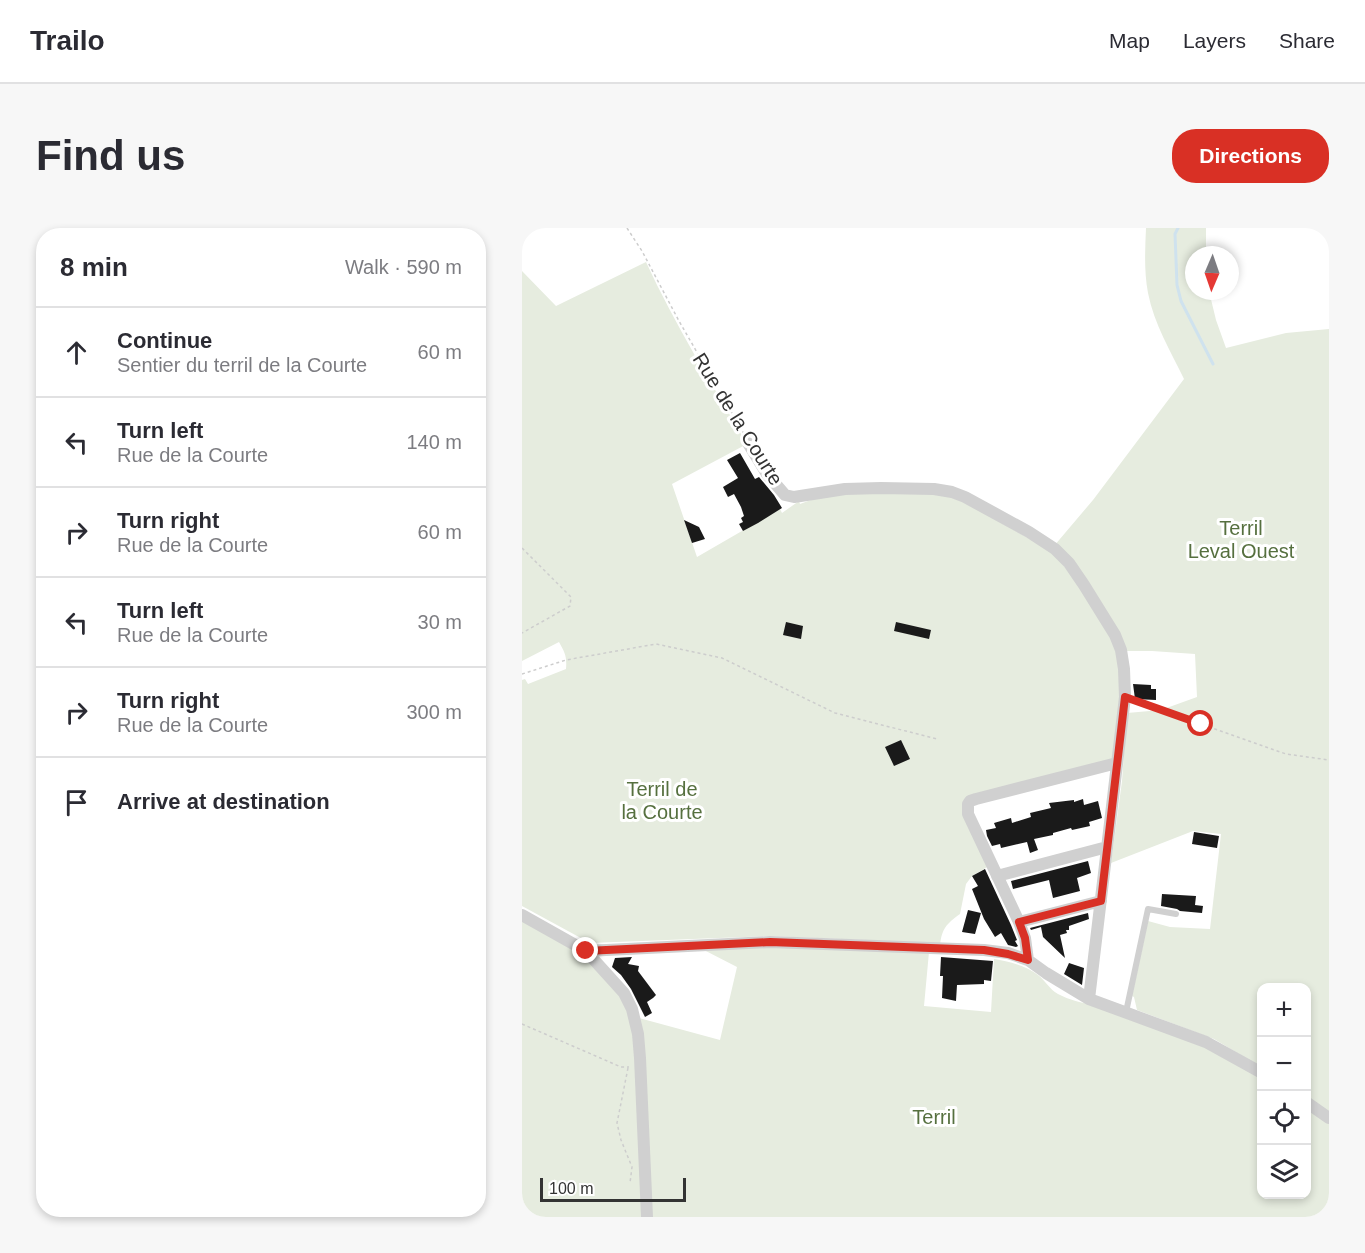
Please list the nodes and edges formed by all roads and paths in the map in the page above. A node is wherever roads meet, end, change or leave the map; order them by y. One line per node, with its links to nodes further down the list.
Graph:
1 (627, 228): 2 (path, Rue de la Courte)
2 (748, 443): 6 (street, Rue de la Courte)
3 (522, 548): 4 (path)
4 (522, 633)
5 (522, 674): 7 (path)
6 (1125, 697): 8 (path); 9 (street, Rue de la Courte)
7 (937, 739)
8 (1329, 760)
9 (1117, 764): 10 (street, Rue de la Courte); 11 (street)
10 (1107, 847): 11 (street); 12 (street, Rue de la Courte)
11 (997, 876): 15 (street)
12 (1101, 901): 15 (street); 18 (street, Rue de la Courte)
13 (1176, 914): 19 (lane)
14 (522, 915): 16 (street)
15 (1019, 922): 17 (street)
16 (586, 951): 17 (street); 25 (street)
17 (1028, 960): 18 (street)
18 (1089, 999): 19 (street)
19 (1126, 1013): 21 (street)
20 (522, 1024): 24 (path)
21 (1257, 1070)
22 (1311, 1105): 23 (street)
23 (1329, 1118)
24 (630, 1183)
25 (646, 1217)

